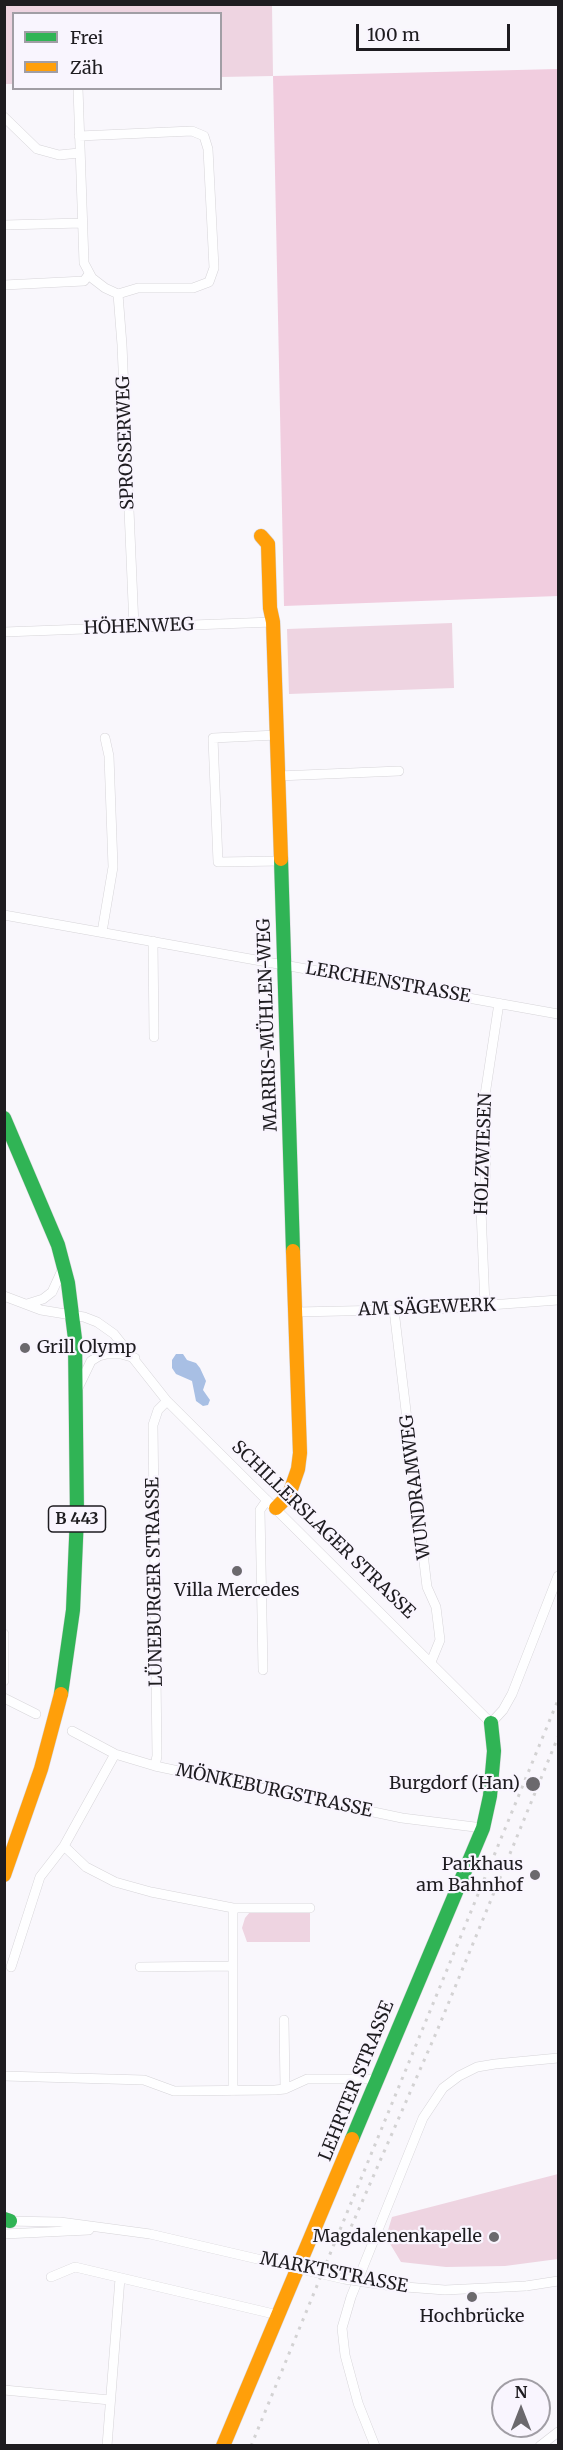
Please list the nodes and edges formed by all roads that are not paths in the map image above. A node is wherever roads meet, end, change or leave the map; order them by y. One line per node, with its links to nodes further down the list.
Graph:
1 (78, 90): 3 (street)
2 (4, 117): 4 (street)
3 (79, 136): 4 (street); 9 (street)
4 (79, 153): 5 (street)
5 (82, 223): 6 (street); 7 (street)
6 (4, 225)
7 (89, 274): 8 (street); 9 (street)
8 (4, 285)
9 (118, 294): 12 (street, SPROSSERWEG)
10 (261, 536): 11 (street, MARRIS-MÜHLEN-WEG)
11 (273, 622): 12 (street, HÖHENWEG); 14 (street, MARRIS-MÜHLEN-WEG)
12 (134, 627): 13 (street, HÖHENWEG)
13 (4, 632)
14 (277, 735): 17 (street, MARRIS-MÜHLEN-WEG); 18 (street)
15 (105, 738): 20 (street)
16 (399, 771): 17 (street)
17 (278, 776): 18 (street, MARRIS-MÜHLEN-WEG)
18 (281, 861): 22 (street, MARRIS-MÜHLEN-WEG)
19 (4, 915): 20 (street, LERCHENSTRASSE)
20 (102, 933): 21 (street, LERCHENSTRASSE)
21 (153, 941): 22 (street, LERCHENSTRASSE); 25 (street)
22 (284, 965): 23 (street, LERCHENSTRASSE); 33 (street, MARRIS-MÜHLEN-WEG)
23 (499, 1003): 24 (street, LERCHENSTRASSE); 31 (street, HOLZWIESEN)
24 (558, 1014)
25 (154, 1037)
26 (4, 1118): 27 (street, B 443)
27 (64, 1267): 30 (street); 34 (street, B 443)
28 (5, 1297): 30 (street, SCHILLERSLAGER STRASSE)
29 (558, 1300): 31 (street, AM SÄGEWERK)
30 (27, 1304): 34 (street, SCHILLERSLAGER STRASSE)
31 (485, 1306): 32 (street, AM SÄGEWERK)
32 (394, 1310): 33 (street, AM SÄGEWERK); 41 (street, WUNDRAMWEG)
33 (296, 1312): 38 (street, MARRIS-MÜHLEN-WEG)
34 (73, 1314): 35 (street, SCHILLERSLAGER STRASSE); 36 (street, B 443)
35 (135, 1358): 36 (street); 37 (street, SCHILLERSLAGER STRASSE)
36 (76, 1392): 52 (street, B 443)
37 (167, 1401): 38 (street, SCHILLERSLAGER STRASSE); 49 (street, LÜNEBURGER STRASSE)
38 (272, 1504): 41 (street, SCHILLERSLAGER STRASSE); 42 (street)
39 (558, 1576): 46 (street)
40 (4, 1634): 43 (street)
41 (431, 1662): 46 (street, SCHILLERSLAGER STRASSE)
42 (263, 1670)
43 (4, 1681)
44 (4, 1698): 45 (street)
45 (36, 1714)
46 (491, 1723): 50 (street, LEHRTER STRASSE)
47 (72, 1731): 48 (street, MÖNKEBURGSTRASSE)
48 (114, 1754): 49 (street, MÖNKEBURGSTRASSE); 51 (street)
49 (155, 1767): 50 (street, MÖNKEBURGSTRASSE)
50 (483, 1828): 61 (street, LEHRTER STRASSE)
51 (64, 1846): 53 (street); 56 (street)
52 (4, 1875)
53 (233, 1908): 54 (street); 55 (street)
54 (310, 1908)
55 (232, 1966): 57 (street); 63 (street)
56 (11, 1967)
57 (140, 1967)
58 (284, 2020): 62 (street)
59 (558, 2058): 76 (street)
60 (4, 2076): 63 (street)
61 (375, 2079): 62 (street); 70 (street, LEHRTER STRASSE)
62 (285, 2088): 63 (street)
63 (234, 2091)
64 (6, 2220): 65 (street, MARKTSTRASSE)
65 (113, 2229): 66 (street, MARKTSTRASSE); 69 (street, MARKTSTRASSE, bridge)
66 (4, 2234)
67 (51, 2277): 68 (street)
68 (120, 2278): 70 (street); 72 (street)
69 (558, 2281)
70 (278, 2315): 75 (street, LEHRTER STRASSE)
71 (4, 2390): 72 (street)
72 (110, 2400): 74 (street)
73 (558, 2432): 77 (street)
74 (107, 2445)
75 (223, 2445)
76 (375, 2445)
77 (540, 2445)

